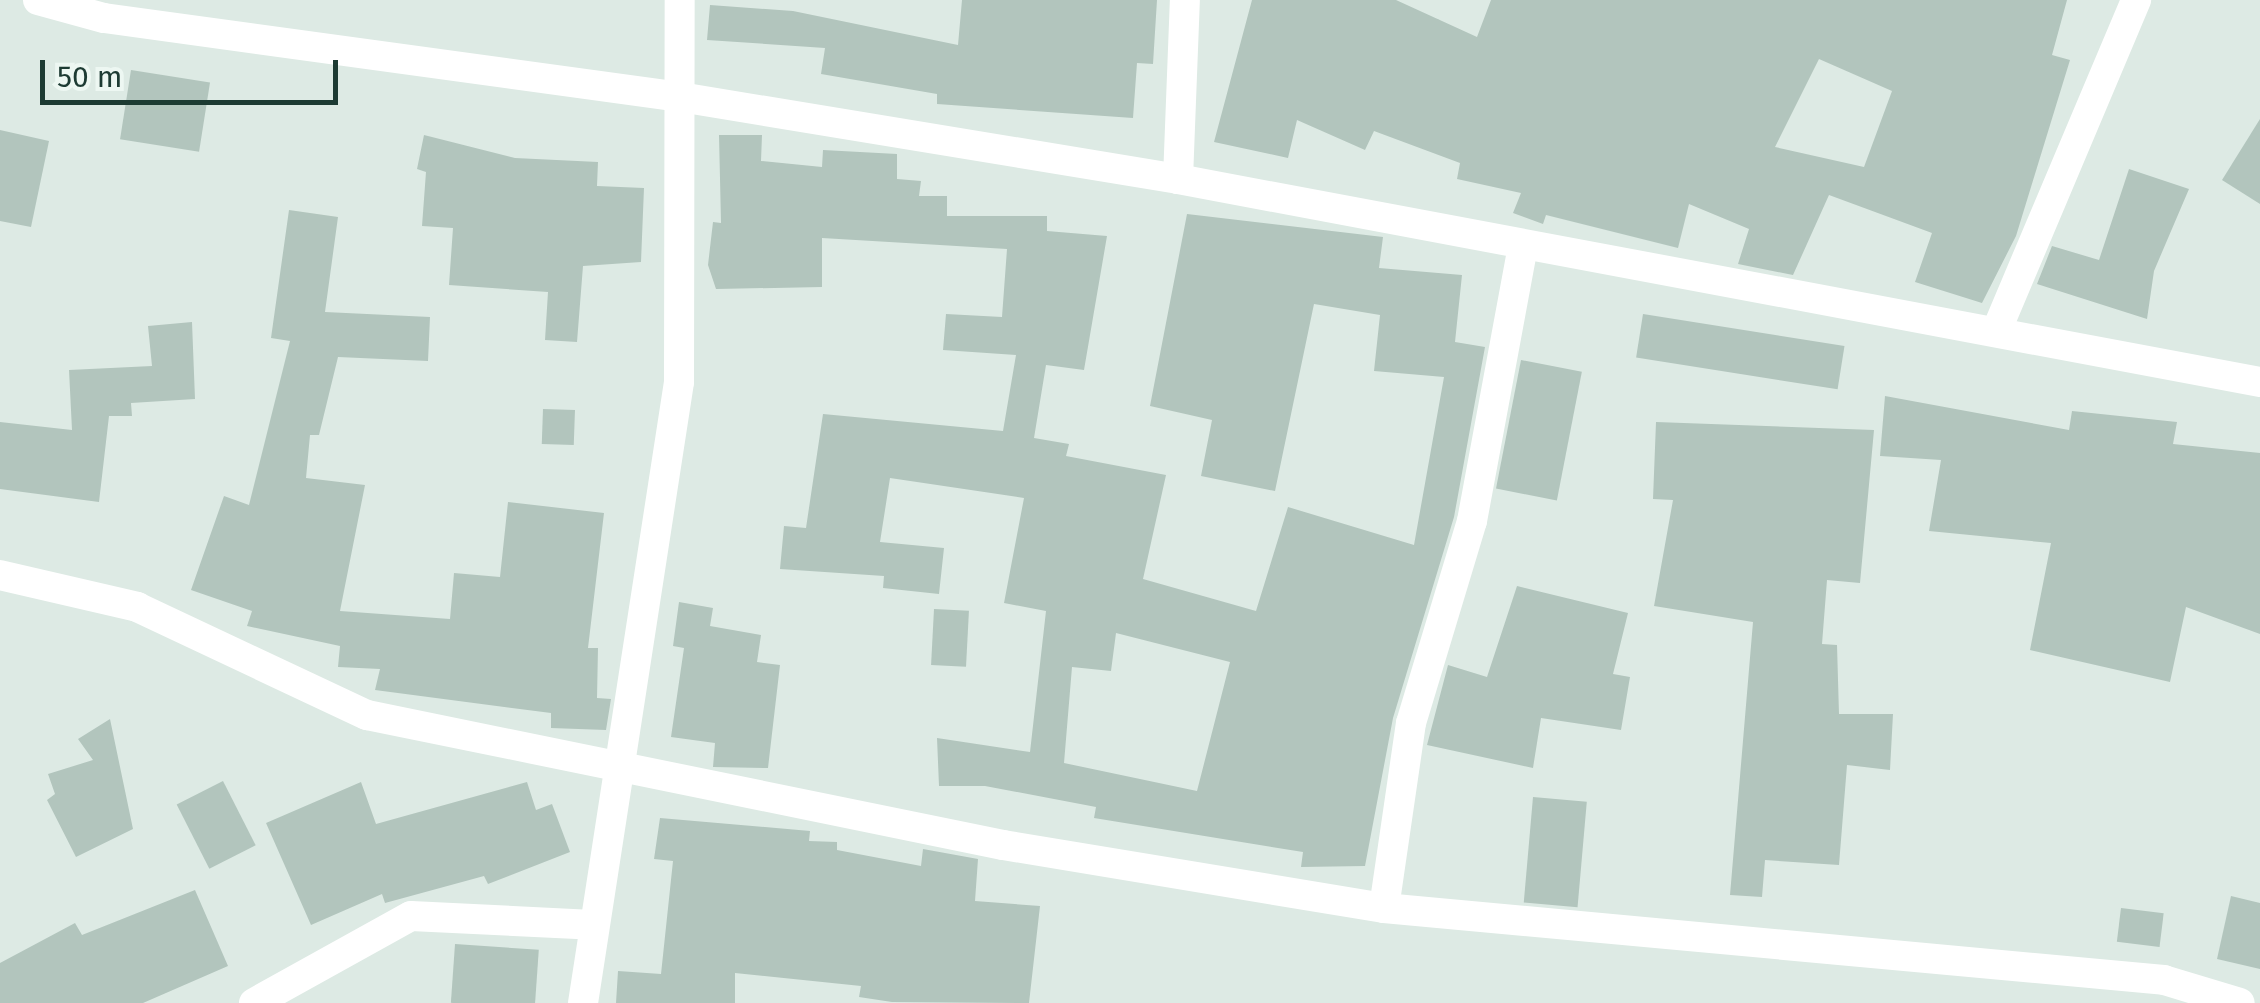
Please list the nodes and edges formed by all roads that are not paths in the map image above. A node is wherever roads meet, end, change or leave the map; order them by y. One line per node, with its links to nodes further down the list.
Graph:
1 (38, 0): 5 (street)
2 (680, 0): 5 (street)
3 (1186, 0): 6 (street)
4 (2136, 0): 8 (street)
5 (680, 97): 6 (street); 11 (street)
6 (1178, 179): 7 (street)
7 (1522, 250): 8 (street); 12 (street)
8 (1998, 327): 9 (street)
9 (2260, 382)
10 (0, 575): 11 (street)
11 (623, 762): 12 (street); 13 (street)
12 (1384, 908): 16 (street)
13 (592, 925): 14 (street); 15 (street)
14 (254, 1003)
15 (584, 1003)
16 (2240, 1003)

